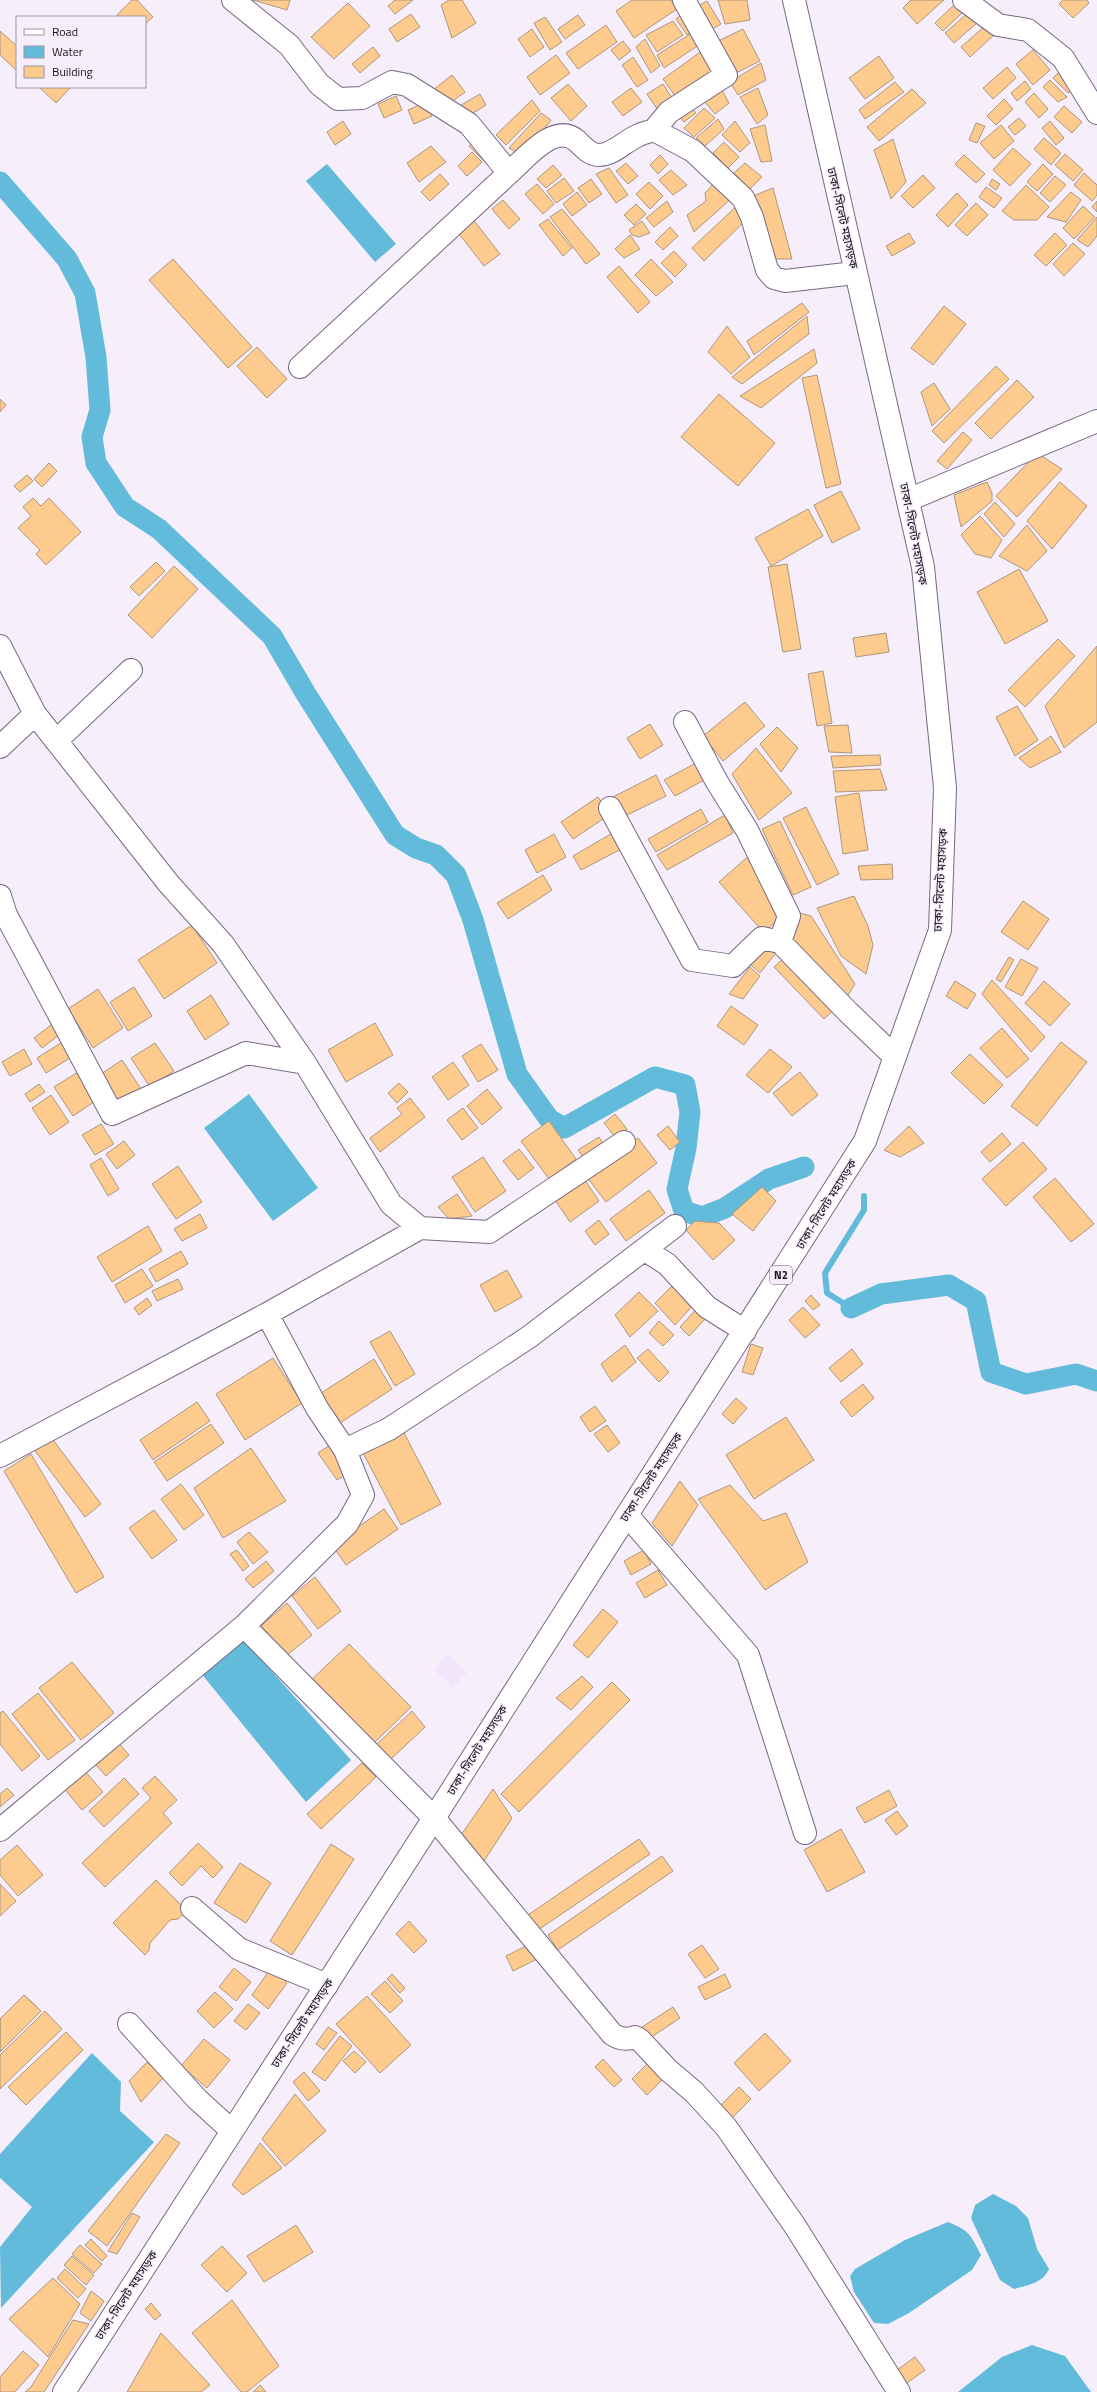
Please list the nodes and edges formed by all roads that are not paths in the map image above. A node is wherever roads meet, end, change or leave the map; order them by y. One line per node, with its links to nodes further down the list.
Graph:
1 (234, 0): 7 (main road)
2 (684, 0): 6 (main road)
3 (794, 0): 8 (main road, ঢাকা-সিলেট মহাসড়ক / N2)
4 (964, 0): 5 (main road)
5 (1097, 113)
6 (654, 130): 7 (main road); 8 (main road)
7 (510, 173): 9 (main road)
8 (855, 273): 11 (main road, ঢাকা-সিলেট মহাসড়ক / N2)
9 (300, 367)
10 (1097, 421): 11 (main road)
11 (908, 500): 21 (main road, ঢাকা-সিলেট মহাসড়ক / N2)
12 (0, 646): 14 (main road)
13 (131, 670): 16 (main road)
14 (34, 714): 16 (main road); 17 (main road)
15 (685, 722): 20 (main road)
16 (56, 741): 22 (main road)
17 (0, 746)
18 (610, 808): 20 (main road)
19 (2, 911): 22 (main road)
20 (780, 942): 21 (main road)
21 (895, 1057): 28 (main road, ঢাকা-সিলেট মহাসড়ক / N2)
22 (305, 1063): 25 (main road)
23 (624, 1142): 25 (main road)
24 (675, 1226): 26 (main road)
25 (420, 1228): 27 (main road)
26 (645, 1250): 28 (main road); 29 (main road)
27 (267, 1314): 29 (main road); 30 (main road)
28 (745, 1331): 31 (main road, ঢাকা-সিলেট মহাসড়ক / N2)
29 (345, 1450): 32 (main road)
30 (0, 1456)
31 (627, 1515): 33 (main road, ঢাকা-সিলেট মহাসড়ক / N2); 35 (main road)
32 (244, 1626): 33 (main road); 34 (main road)
33 (434, 1818): 37 (main road, ঢাকা-সিলেট মহাসড়ক / N2); 41 (main road)
34 (0, 1830)
35 (805, 1833)
36 (192, 1908): 37 (main road)
37 (327, 1984): 39 (main road, ঢাকা-সিলেট মহাসড়ক / N2)
38 (129, 2024): 39 (main road)
39 (232, 2131): 40 (main road, ঢাকা-সিলেট মহাসড়ক / N2)
40 (64, 2392)
41 (899, 2392)

